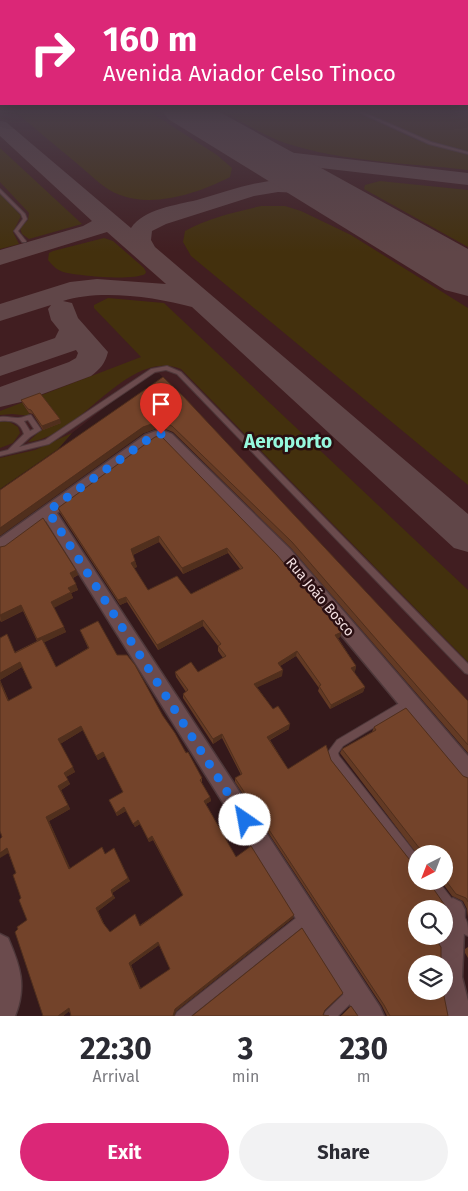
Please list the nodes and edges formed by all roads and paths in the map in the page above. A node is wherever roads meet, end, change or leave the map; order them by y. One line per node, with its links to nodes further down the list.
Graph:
1 (0, 190): 2 (lane)
2 (24, 241)
3 (0, 419): 4 (lane)
4 (20, 420): 5 (lane); 5 (lane)
5 (28, 435): 6 (lane)
6 (2, 453): 9 (lane)
7 (48, 511): 8 (street); 10 (street, Rua João Bosco); 16 (street)
8 (0, 546)
9 (468, 670)
10 (408, 702): 11 (street, Rua João Bosco); 12 (lane)
11 (468, 772)
12 (408, 852)
13 (438, 890): 14 (lane)
14 (445, 900)
15 (453, 910): 17 (lane)
16 (307, 917): 20 (street); 22 (lane)
17 (468, 930)
18 (451, 945): 25 (street)
19 (0, 946): 21 (street)
20 (355, 991): 23 (lane); 24 (street)
21 (1, 1016)
22 (181, 1016)
23 (329, 1016)
24 (371, 1016)
25 (459, 1016)

